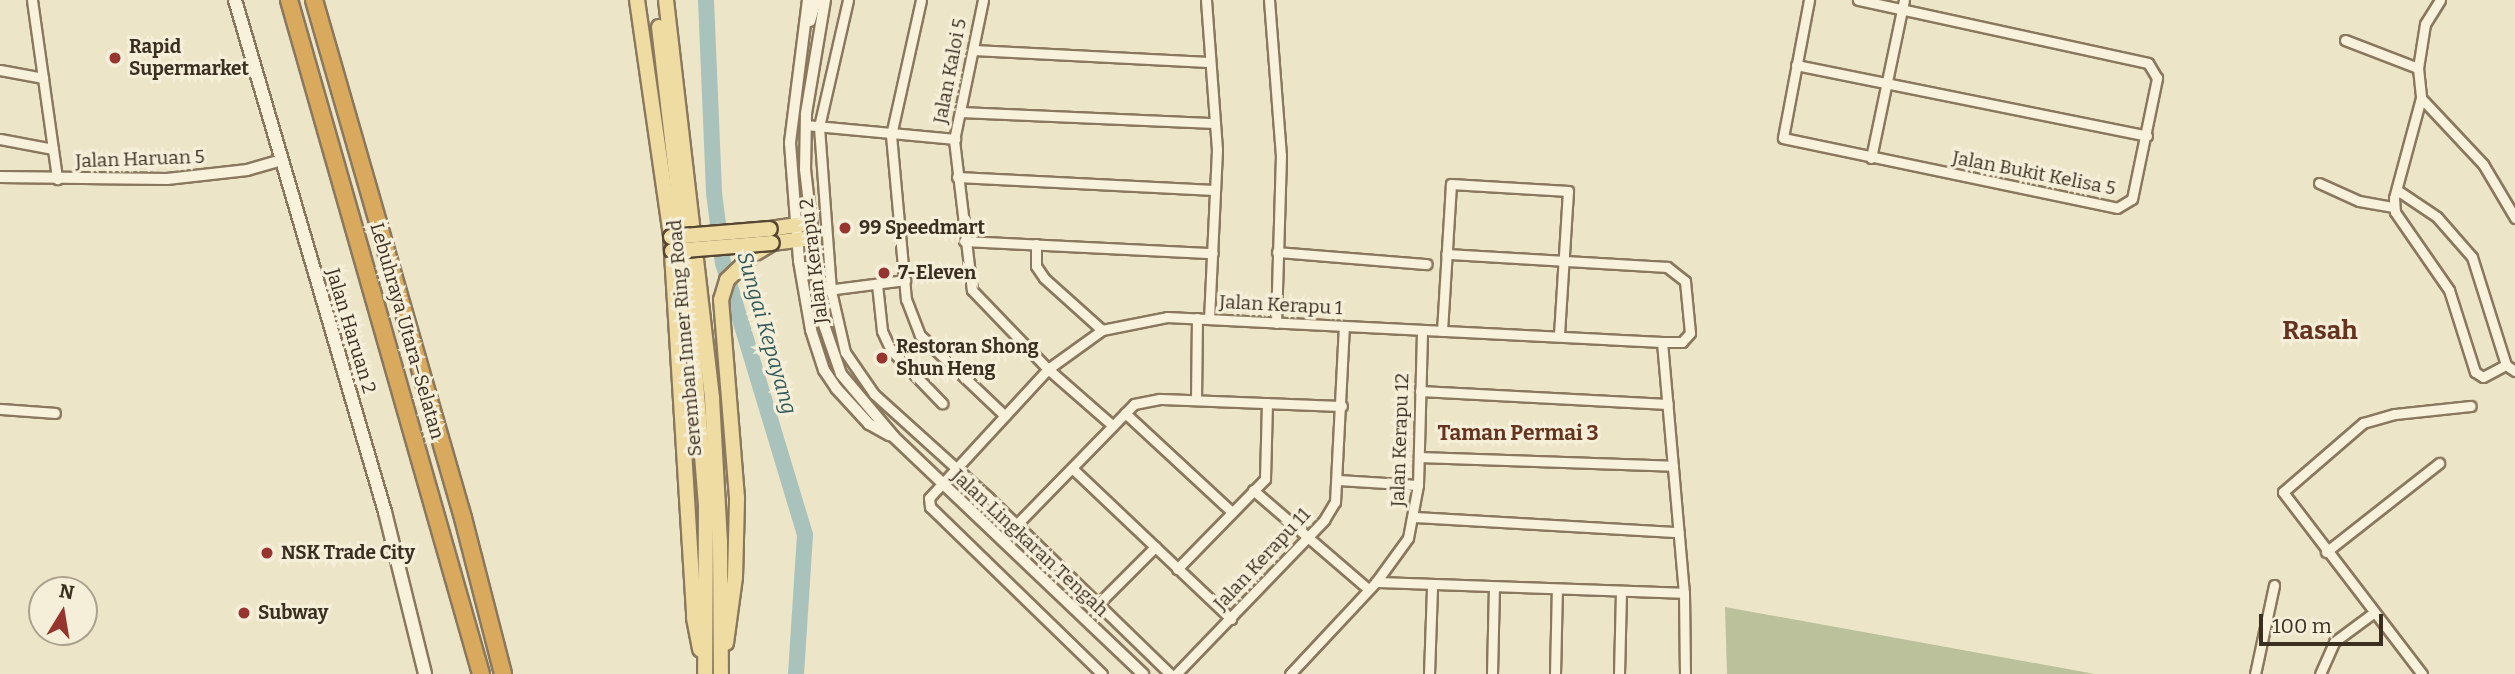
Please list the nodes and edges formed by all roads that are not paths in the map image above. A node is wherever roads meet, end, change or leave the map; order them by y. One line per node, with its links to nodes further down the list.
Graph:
1 (31, 0): 27 (street)
2 (235, 0): 40 (main road, Jalan Haruan 2)
3 (289, 0): 118 (highway, Lebuhraya Utara–Selatan)
4 (314, 0): 119 (highway, Lebuhraya Utara–Selatan)
5 (637, 0): 52 (main road)
6 (656, 0): 116 (main road, Seremban Inner Ring Road)
7 (666, 0): 115 (main road, Seremban Inner Ring Road)
8 (808, 0): 21 (street, Jalan Lingkaran Tengah)
9 (816, 0): 21 (street)
10 (825, 0): 32 (street, Jalan Lingkaran Tengah)
11 (848, 0): 33 (street, Jalan Kerapu 2)
12 (921, 0): 34 (street)
13 (983, 0): 22 (street, Jalan Kaloi 5)
14 (1206, 0): 23 (street)
15 (1269, 0): 54 (street)
16 (1809, 0): 24 (street)
17 (1858, 0): 19 (street, Jalan Bukit Kelisa 5)
18 (2440, 0): 25 (street)
19 (1903, 4): 28 (street); 35 (street, Jalan Bukit Kelisa 5)
20 (2345, 40): 25 (street)
21 (799, 45): 49 (street, Jalan Lingkaran Tengah)
22 (973, 50): 23 (street); 30 (street, Jalan Kaloi 5)
23 (1209, 62): 31 (street)
24 (1796, 65): 28 (street); 39 (street, Jalan Bukit Kelisa 5)
25 (2418, 68): 29 (street)
26 (0, 70): 27 (street)
27 (43, 78): 38 (street)
28 (1886, 83): 35 (street); 39 (street)
29 (2421, 98): 46 (street); 48 (street)
30 (960, 112): 31 (street); 37 (street, Jalan Kaloi 5)
31 (1215, 123): 45 (street)
32 (805, 125): 33 (street); 49 (street, Jalan Lingkaran Tengah)
33 (819, 127): 34 (street); 62 (street, Jalan Kerapu 2)
34 (891, 135): 37 (street); 59 (street)
35 (2147, 136): 39 (street, Jalan Bukit Kelisa 5)
36 (0, 139): 38 (street)
37 (955, 139): 42 (street, Jalan Kaloi 5)
38 (53, 149): 43 (street)
39 (1871, 158)
40 (279, 161): 43 (street, Jalan Haruan 5); 117 (main road, Jalan Haruan 2)
41 (0, 177): 43 (street, Jalan Haruan 5)
42 (957, 177): 45 (street); 51 (street, Jalan Kaloi 5)
43 (57, 179)
44 (2319, 183): 47 (street)
45 (1215, 190): 55 (street)
46 (2397, 190): 47 (street); 72 (street)
47 (2393, 207): 72 (street)
48 (2515, 218)
49 (803, 231): 50 (main road); 60 (street, Jalan Lingkaran Tengah); 86 (street, Jalan Lingkaran Tengah)
50 (771, 236): 52 (main road, bridge); 115 (main road)
51 (964, 240): 53 (street); 73 (street, Jalan Kaloi 5)
52 (672, 244): 116 (main road)
53 (1036, 244): 55 (street); 67 (street)
54 (1277, 252): 58 (street); 65 (street)
55 (1213, 253): 64 (street)
56 (1446, 254): 57 (street); 57 (street); 69 (street)
57 (1563, 261): 70 (street); 71 (street, Jalan Kerapu 1)
58 (1427, 264)
59 (905, 280): 61 (street); 84 (street)
60 (817, 284): 62 (street); 86 (street, Jalan Lingkaran Tengah)
61 (877, 284): 62 (street); 76 (street)
62 (831, 290): 90 (street, Jalan Kerapu 2)
63 (1197, 318): 64 (street, Jalan Kerapu 1); 67 (street, Jalan Kerapu 1); 75 (street)
64 (1209, 318): 65 (street, Jalan Kerapu 1)
65 (1276, 323): 66 (street, Jalan Kerapu 1)
66 (1344, 326): 68 (street, Jalan Kerapu 1); 79 (street, Jalan Kerapu 11)
67 (1102, 330): 73 (street, Jalan Kerapu 1)
68 (1422, 330): 69 (street, Jalan Kerapu 1); 74 (street, Jalan Kerapu 12)
69 (1442, 331): 70 (street, Jalan Kerapu 1)
70 (1559, 335): 71 (street, Jalan Kerapu 1)
71 (1662, 342): 78 (street)
72 (2511, 368)
73 (1048, 369): 84 (street, Jalan Kerapu 1); 85 (street, Jalan Kaloi 5)
74 (1420, 391): 78 (street); 87 (street, Jalan Kerapu 12)
75 (1196, 400): 77 (street); 83 (street)
76 (942, 403)
77 (1267, 403): 79 (street); 95 (street)
78 (1668, 404): 89 (street)
79 (1342, 406): 92 (street, Jalan Kerapu 11)
80 (2471, 406): 102 (street)
81 (0, 409): 82 (street)
82 (55, 413)
83 (1125, 413): 85 (street); 96 (street)
84 (1005, 416): 90 (street, Jalan Kerapu 1)
85 (1113, 426): 91 (street)
86 (894, 438): 93 (street, Jalan Lingkaran Tengah)
87 (1419, 457): 89 (street); 94 (street, Jalan Kerapu 12)
88 (2439, 463): 102 (street)
89 (1673, 466): 99 (street)
90 (955, 468): 93 (street, Jalan Kerapu 1); 98 (street, Jalan Kerapu 2)
91 (1073, 469): 98 (street); 101 (street)
92 (1338, 480): 94 (street); 100 (street, Jalan Kerapu 11)
93 (941, 483): 120 (street); 121 (street, Jalan Lingkaran Tengah)
94 (1418, 485): 97 (street, Jalan Kerapu 12)
95 (1253, 489): 96 (street); 100 (street)
96 (1232, 512): 103 (street)
97 (1415, 517): 99 (street); 104 (street, Jalan Kerapu 12)
98 (1016, 525): 112 (street, Jalan Kerapu 2)
99 (1679, 532): 111 (street)
100 (1307, 536): 108 (street); 114 (street, Jalan Kerapu 11)
101 (1155, 547): 103 (street); 112 (street)
102 (2326, 552): 113 (street)
103 (1177, 569): 114 (street)
104 (1376, 582): 106 (street); 108 (street, Jalan Kerapu 12)
105 (2274, 585): 130 (street)
106 (1432, 586): 107 (street); 125 (street)
107 (1494, 587): 109 (street); 126 (street)
108 (1368, 589): 124 (street, Jalan Kerapu 12)
109 (1557, 589): 110 (street); 127 (street)
110 (1621, 591): 111 (street); 128 (street)
111 (1684, 593): 129 (street)
112 (1098, 604): 122 (street, Jalan Kerapu 2)
113 (2374, 613): 131 (street); 132 (street)
114 (1231, 618): 123 (street, Jalan Kerapu 11)
115 (721, 671)
116 (705, 673)
117 (425, 674)
118 (481, 674)
119 (503, 674)
120 (1102, 674)
121 (1143, 674)
122 (1170, 674)
123 (1176, 674)
124 (1290, 674)
125 (1429, 674)
126 (1492, 674)
127 (1555, 674)
128 (1619, 674)
129 (1685, 674)
130 (2255, 674)
131 (2320, 674)
132 (2422, 674)

